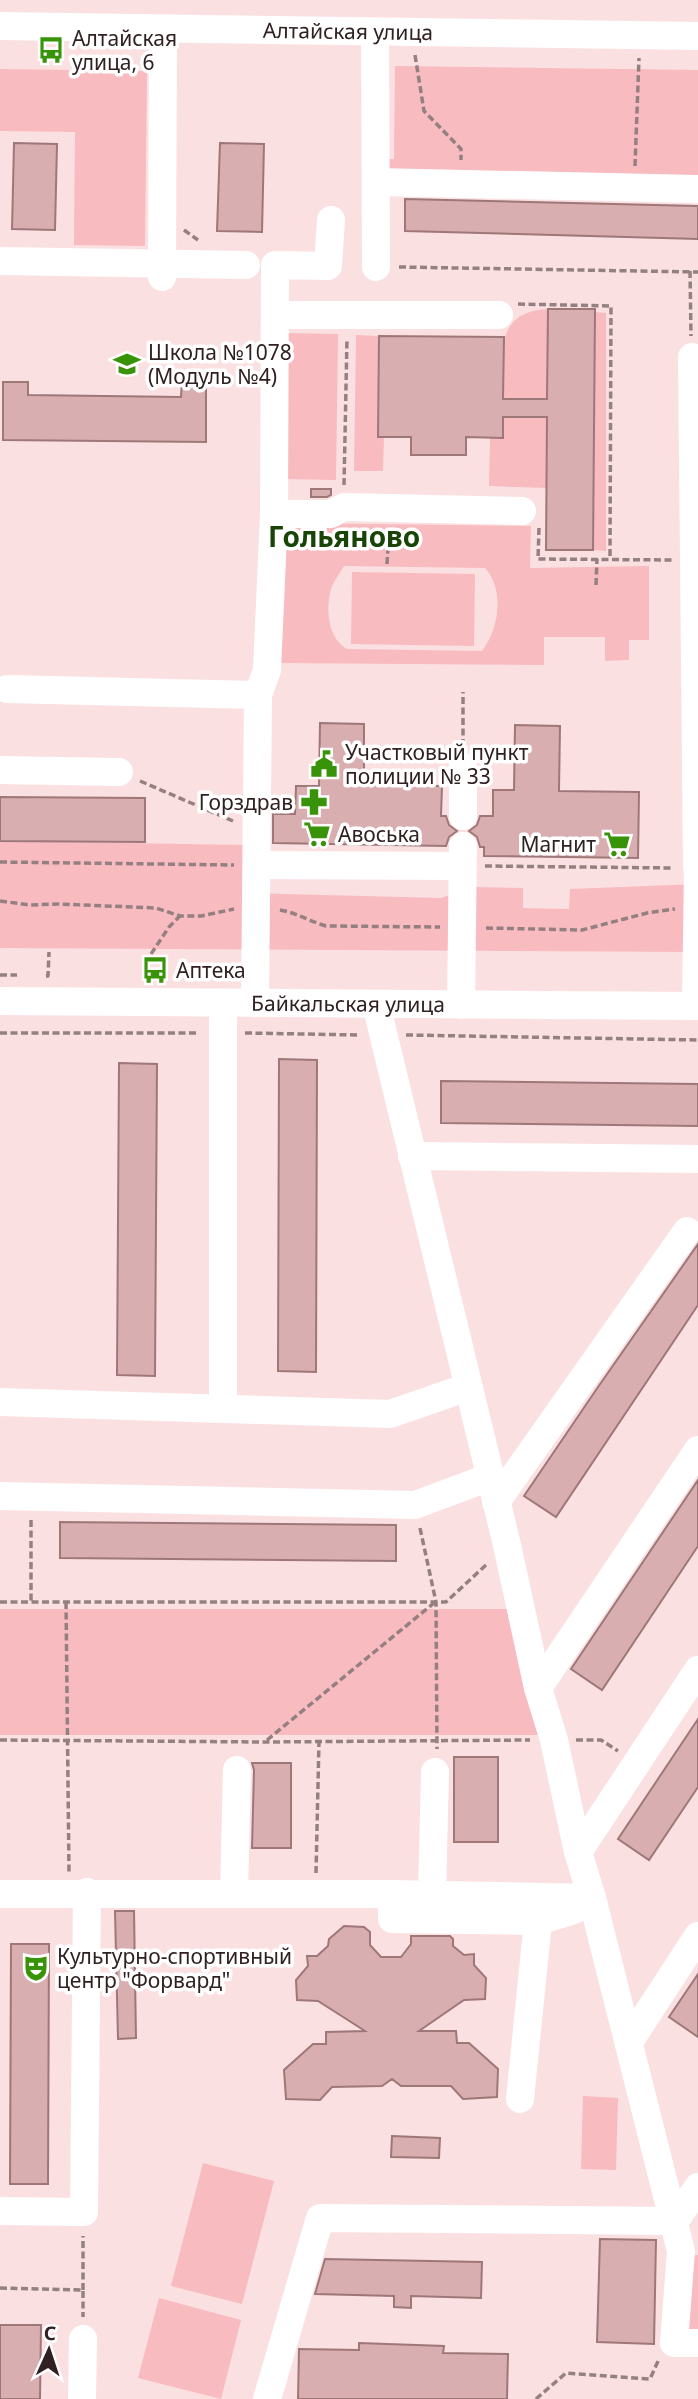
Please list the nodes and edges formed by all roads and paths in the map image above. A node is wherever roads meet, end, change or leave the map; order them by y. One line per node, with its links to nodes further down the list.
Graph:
1 (0, 26): 2 (street, Алтайская улица)
2 (163, 29): 4 (street, Алтайская улица); 16 (street)
3 (698, 36): 4 (street, Алтайская улица)
4 (376, 43): 7 (street); 8 (street)
5 (415, 54): 9 (path)
6 (639, 56): 10 (path)
7 (357, 96)
8 (376, 182): 9 (street); 15 (street)
9 (461, 184): 10 (street)
10 (635, 187): 11 (street)
11 (698, 188)
12 (331, 220): 19 (street)
13 (0, 261): 16 (street)
14 (246, 265): 16 (street)
15 (376, 267): 17 (path)
16 (162, 270)
17 (690, 271): 18 (path); 22 (path)
18 (698, 272)
19 (276, 315): 20 (street); 26 (street)
20 (348, 315): 21 (street); 23 (path)
21 (499, 315): 28 (path)
22 (692, 357): 29 (street)
23 (344, 508): 24 (street); 26 (street)
24 (391, 508): 25 (street); 30 (path)
25 (522, 511): 27 (path)
26 (274, 514): 34 (street)
27 (597, 559): 28 (path); 31 (path)
28 (610, 559): 29 (path)
29 (695, 560): 43 (street)
30 (387, 564)
31 (596, 585)
32 (7, 689): 34 (street)
33 (463, 692): 35 (path)
34 (258, 695): 39 (street)
35 (463, 767): 38 (street)
36 (0, 770): 37 (street)
37 (119, 772): 39 (path)
38 (463, 816)
39 (257, 831): 42 (street)
40 (462, 856): 42 (street); 43 (path); 56 (street)
41 (0, 862): 42 (path)
42 (257, 865): 45 (street)
43 (698, 867): 57 (street)
44 (0, 901): 46 (path)
45 (256, 909): 46 (path); 54 (street)
46 (180, 915): 48 (path)
47 (49, 952): 51 (path)
48 (152, 954)
49 (0, 975): 50 (path)
50 (24, 975)
51 (36, 975)
52 (0, 1002): 53 (street, Байкальская улица)
53 (223, 1003): 54 (street, Байкальская улица); 59 (street)
54 (255, 1003): 55 (street, Байкальская улица)
55 (376, 1004): 56 (street, Байкальская улица); 60 (street)
56 (461, 1005): 57 (street, Байкальская улица)
57 (697, 1006)
58 (0, 1033): 59 (path)
59 (223, 1033): 60 (path); 67 (street)
60 (383, 1035): 61 (path); 62 (street)
61 (698, 1040)
62 (412, 1156): 63 (street); 65 (street)
63 (698, 1159)
64 (687, 1231): 69 (street)
65 (468, 1387): 67 (street); 69 (street)
66 (0, 1402): 67 (street)
67 (223, 1407)
68 (698, 1450): 79 (street)
69 (493, 1489): 72 (street); 73 (street)
70 (0, 1496): 71 (street)
71 (31, 1497): 72 (street); 75 (path)
72 (415, 1505): 77 (path)
73 (507, 1545): 77 (path); 79 (street)
74 (0, 1602): 75 (path)
75 (32, 1602): 76 (path)
76 (66, 1602): 77 (path); 81 (path)
77 (436, 1602): 84 (path); 85 (path)
78 (698, 1670): 86 (street)
79 (538, 1688): 82 (street)
80 (0, 1740): 81 (path)
81 (68, 1740): 85 (path); 91 (path)
82 (554, 1740): 84 (path); 86 (path); 89 (street)
83 (319, 1741): 84 (path); 85 (path); 90 (path)
84 (438, 1741): 88 (path)
85 (265, 1742)
86 (636, 1763): 89 (street)
87 (237, 1770): 93 (street)
88 (435, 1772): 95 (street)
89 (578, 1852): 96 (street)
90 (316, 1878)
91 (78, 1884): 92 (street); 93 (street); 103 (street)
92 (0, 1894)
93 (234, 1894): 94 (street)
94 (392, 1894): 95 (street); 97 (street)
95 (432, 1894): 96 (street)
96 (592, 1898): 97 (street); 99 (street)
97 (538, 1921): 100 (street)
98 (698, 1936): 99 (street)
99 (629, 2042): 104 (street)
100 (520, 2099)
101 (698, 2187): 104 (street)
102 (0, 2211): 103 (street)
103 (84, 2212): 106 (path)
104 (675, 2221): 108 (street); 110 (street)
105 (0, 2288): 106 (path)
106 (83, 2290): 107 (path)
107 (83, 2339): 109 (street)
108 (686, 2343): 111 (path)
109 (82, 2399)
110 (267, 2399)
111 (536, 2399)

